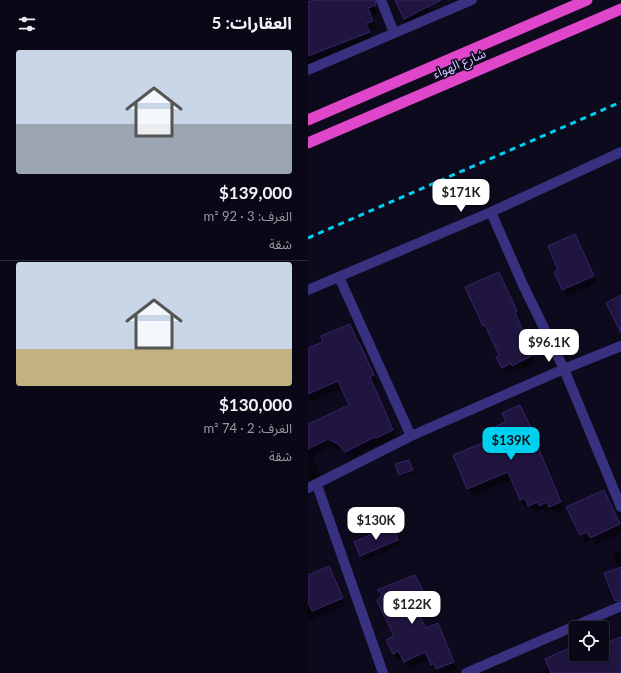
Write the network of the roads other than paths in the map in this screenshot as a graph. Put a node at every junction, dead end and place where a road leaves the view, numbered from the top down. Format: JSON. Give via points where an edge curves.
{"nodes":[{"id":1,"x":381,"y":0,"type":"edge"},
{"id":2,"x":472,"y":0,"type":"edge"},
{"id":3,"x":587,"y":0,"type":"edge"},
{"id":4,"x":621,"y":9,"type":"edge"},
{"id":5,"x":394,"y":32,"type":"junction"},
{"id":6,"x":308,"y":70,"type":"edge"},
{"id":7,"x":308,"y":120,"type":"edge"},
{"id":8,"x":308,"y":143,"type":"edge"},
{"id":9,"x":621,"y":152,"type":"edge"},
{"id":10,"x":491,"y":212,"type":"junction"},
{"id":11,"x":339,"y":277,"type":"junction"},
{"id":12,"x":308,"y":290,"type":"edge"},
{"id":13,"x":621,"y":346,"type":"edge"},
{"id":14,"x":564,"y":369,"type":"junction"},
{"id":15,"x":411,"y":436,"type":"junction"},
{"id":16,"x":312,"y":486,"type":"edge"},
{"id":17,"x":621,"y":507,"type":"edge"},
{"id":18,"x":621,"y":606,"type":"edge"},
{"id":19,"x":383,"y":673,"type":"edge"},
{"id":20,"x":466,"y":673,"type":"edge"}],
"edges":[{"from":1,"to":5,"type":"street"},
{"from":2,"to":5,"type":"street"},
{"from":3,"to":7,"type":"highway","name":"شارع الهواء"},
{"from":4,"to":8,"type":"highway","name":"شارع الهواء"},
{"from":5,"to":6,"type":"street"},
{"from":9,"to":10,"type":"street"},
{"from":10,"to":11,"type":"street"},
{"from":10,"to":14,"type":"street"},
{"from":11,"to":12,"type":"street"},
{"from":11,"to":15,"type":"street"},
{"from":13,"to":14,"type":"street"},
{"from":14,"to":15,"type":"street"},
{"from":14,"to":17,"type":"street"},
{"from":15,"to":16,"type":"street"},
{"from":16,"to":19,"type":"street"},
{"from":18,"to":20,"type":"street"}]}
